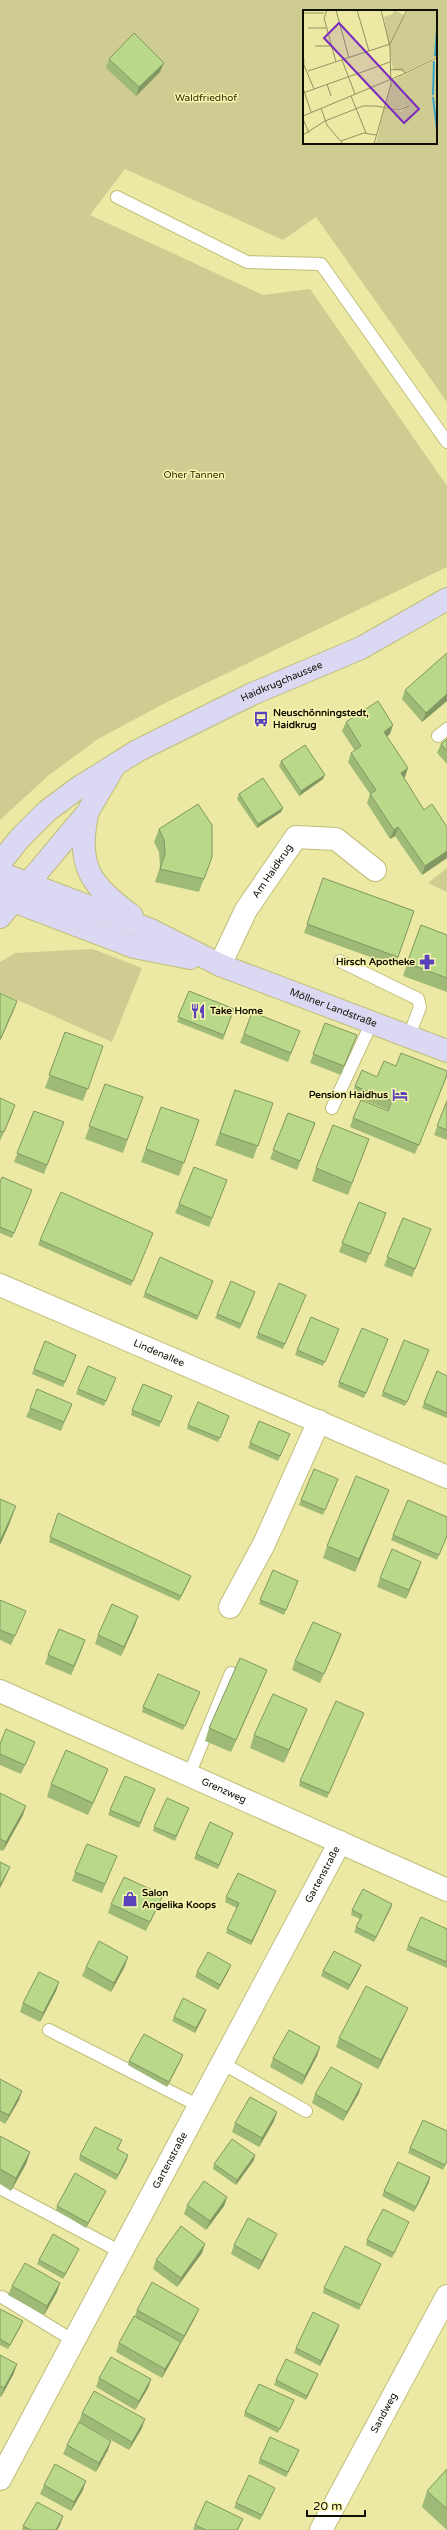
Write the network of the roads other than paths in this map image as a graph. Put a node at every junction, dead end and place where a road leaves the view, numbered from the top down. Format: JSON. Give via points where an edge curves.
{"nodes":[{"id":1,"x":117,"y":197,"type":"dead end"},
{"id":2,"x":447,"y":442,"type":"edge"},
{"id":3,"x":447,"y":599,"type":"edge"},
{"id":4,"x":116,"y":764,"type":"junction"},
{"id":5,"x":87,"y":813,"type":"junction"},
{"id":6,"x":0,"y":863,"type":"edge"},
{"id":7,"x":375,"y":870,"type":"dead end"},
{"id":8,"x":0,"y":873,"type":"edge"},
{"id":9,"x":28,"y":884,"type":"junction"},
{"id":10,"x":5,"y":905,"type":"edge"},
{"id":11,"x":151,"y":930,"type":"junction"},
{"id":12,"x":340,"y":961,"type":"dead end"},
{"id":13,"x":220,"y":965,"type":"junction"},
{"id":14,"x":372,"y":1022,"type":"junction"},
{"id":15,"x":409,"y":1036,"type":"junction"},
{"id":16,"x":447,"y":1051,"type":"edge"},
{"id":17,"x":332,"y":1108,"type":"dead end"},
{"id":18,"x":0,"y":1285,"type":"edge"},
{"id":19,"x":319,"y":1421,"type":"junction"},
{"id":20,"x":447,"y":1477,"type":"edge"},
{"id":21,"x":230,"y":1607,"type":"dead end"},
{"id":22,"x":231,"y":1673,"type":"dead end"},
{"id":23,"x":0,"y":1691,"type":"edge"},
{"id":24,"x":189,"y":1775,"type":"junction"},
{"id":25,"x":340,"y":1842,"type":"junction"},
{"id":26,"x":447,"y":1890,"type":"edge"},
{"id":27,"x":49,"y":2030,"type":"dead end"},
{"id":28,"x":222,"y":2064,"type":"junction"},
{"id":29,"x":199,"y":2106,"type":"junction"},
{"id":30,"x":306,"y":2111,"type":"dead end"},
{"id":31,"x":0,"y":2188,"type":"edge"},
{"id":32,"x":121,"y":2252,"type":"junction"},
{"id":33,"x":447,"y":2296,"type":"edge"},
{"id":34,"x":2,"y":2297,"type":"dead end"},
{"id":35,"x":74,"y":2341,"type":"junction"},
{"id":36,"x":0,"y":2479,"type":"edge"},
{"id":37,"x":321,"y":2530,"type":"edge"}],
"edges":[{"from":1,"to":2,"type":"lane","via":[[247,262],[321,264]]},
{"from":3,"to":4,"type":"main road","name":"Haidkrugchaussee","via":[[361,648],[252,694]]},
{"from":4,"to":5,"type":"main road","name":"Haidkrugchaussee"},
{"from":4,"to":6,"type":"main road","name":"Haidkrugchaussee","via":[[47,810]]},
{"from":5,"to":9,"type":"main road","name":"Haidkrugchaussee"},
{"from":5,"to":11,"type":"main road","via":[[83,850],[85,864],[93,879],[112,901]]},
{"from":7,"to":13,"type":"street","name":"Am Haidkrug","via":[[336,839],[296,837],[246,910]]},
{"from":8,"to":9,"type":"main road","name":"Möllner Landstraße"},
{"from":9,"to":10,"type":"main road","name":"Haidkrugchaussee"},
{"from":9,"to":11,"type":"main road","name":"Möllner Landstraße"},
{"from":10,"to":13,"type":"main road","name":"Möllner Landstraße","via":[[134,947]]},
{"from":11,"to":13,"type":"main road","name":"Möllner Landstraße"},
{"from":12,"to":15,"type":"lane","via":[[418,999],[420,1007]]},
{"from":13,"to":14,"type":"main road","name":"Möllner Landstraße"},
{"from":14,"to":15,"type":"main road","name":"Möllner Landstraße"},
{"from":14,"to":17,"type":"lane"},
{"from":15,"to":16,"type":"main road","name":"Möllner Landstraße"},
{"from":18,"to":19,"type":"street","name":"Lindenallee"},
{"from":19,"to":20,"type":"street","name":"Lindenallee"},
{"from":19,"to":21,"type":"street","via":[[264,1544]]},
{"from":22,"to":24,"type":"lane"},
{"from":23,"to":24,"type":"street","name":"Grenzweg"},
{"from":24,"to":25,"type":"street","name":"Grenzweg"},
{"from":25,"to":26,"type":"street","name":"Grenzweg"},
{"from":25,"to":28,"type":"street","name":"Gartenstraße"},
{"from":27,"to":29,"type":"lane"},
{"from":28,"to":29,"type":"street","name":"Gartenstraße"},
{"from":28,"to":30,"type":"lane"},
{"from":29,"to":32,"type":"street","name":"Gartenstraße"},
{"from":31,"to":32,"type":"lane"},
{"from":32,"to":35,"type":"street","name":"Gartenstraße"},
{"from":33,"to":37,"type":"street","name":"Sandweg"},
{"from":34,"to":35,"type":"lane"},
{"from":35,"to":36,"type":"street","name":"Gartenstraße"}]}
